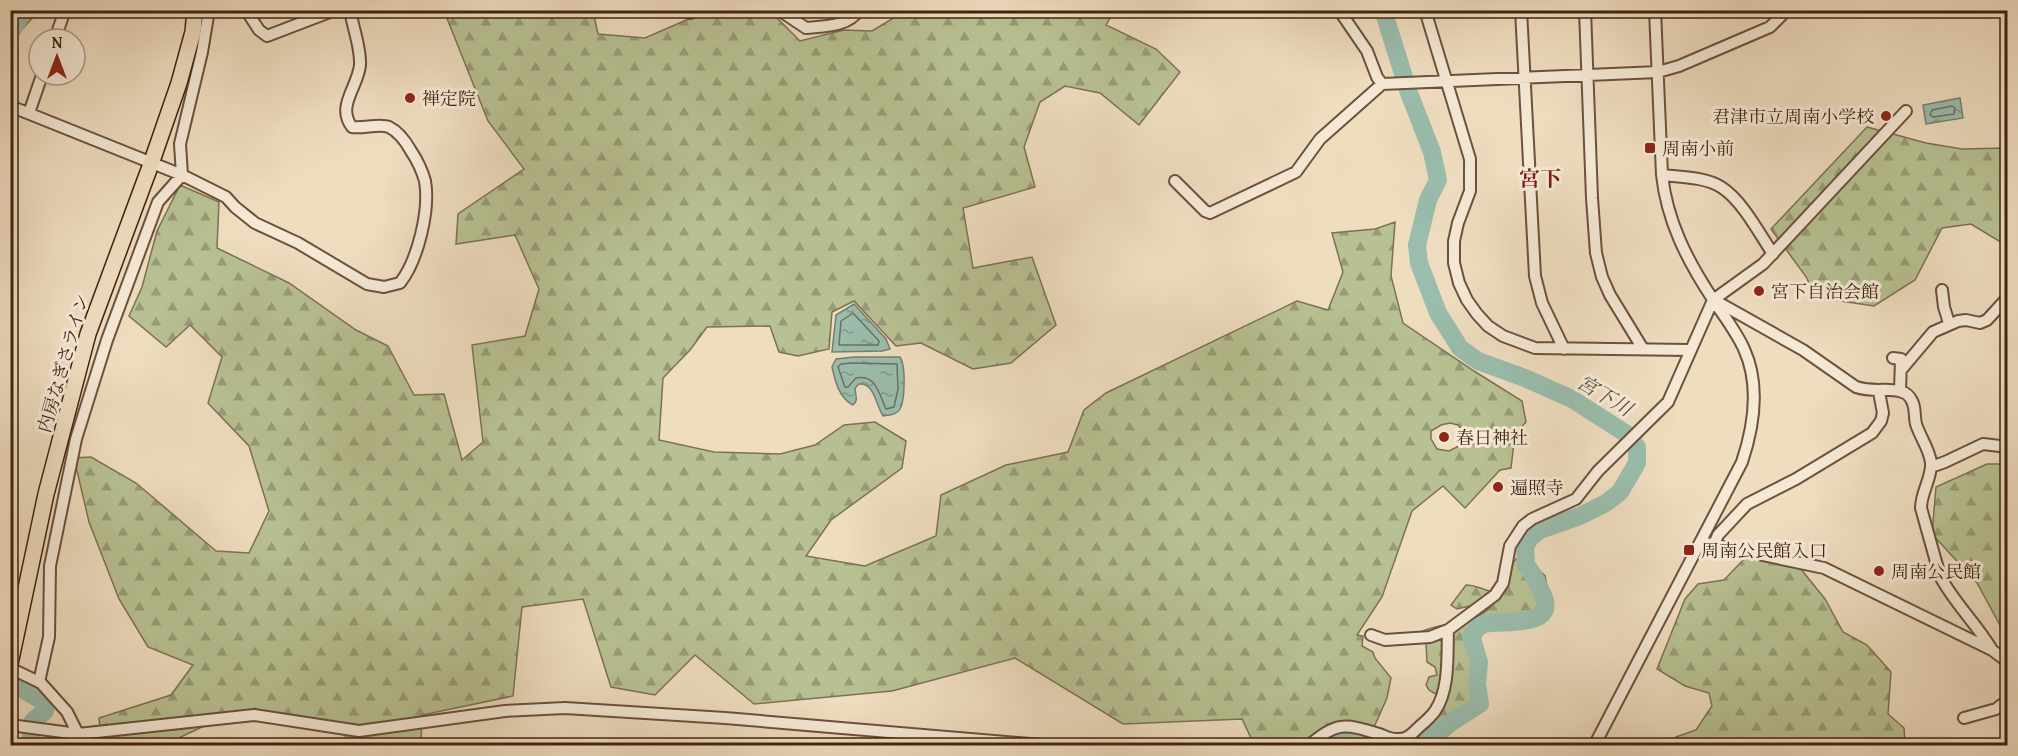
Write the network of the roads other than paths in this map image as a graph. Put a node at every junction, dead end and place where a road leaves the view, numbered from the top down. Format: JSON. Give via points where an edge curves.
{"nodes":[{"id":1,"x":65,"y":10,"type":"edge"},
{"id":2,"x":195,"y":10,"type":"edge"},
{"id":3,"x":209,"y":10,"type":"edge"},
{"id":4,"x":246,"y":10,"type":"edge"},
{"id":5,"x":335,"y":10,"type":"edge"},
{"id":6,"x":346,"y":10,"type":"edge"},
{"id":7,"x":682,"y":10,"type":"edge"},
{"id":8,"x":700,"y":10,"type":"edge"},
{"id":9,"x":779,"y":10,"type":"edge"},
{"id":10,"x":859,"y":10,"type":"edge"},
{"id":11,"x":1339,"y":10,"type":"edge"},
{"id":12,"x":1521,"y":10,"type":"edge"},
{"id":13,"x":1586,"y":10,"type":"edge"},
{"id":14,"x":1655,"y":10,"type":"edge"},
{"id":15,"x":1787,"y":10,"type":"edge"},
{"id":16,"x":1427,"y":11,"type":"edge"},
{"id":17,"x":59,"y":27,"type":"edge"},
{"id":18,"x":1658,"y":72,"type":"junction"},
{"id":19,"x":1588,"y":76,"type":"junction"},
{"id":20,"x":1524,"y":79,"type":"junction"},
{"id":21,"x":1446,"y":82,"type":"junction"},
{"id":22,"x":1386,"y":84,"type":"junction"},
{"id":23,"x":38,"y":87,"type":"edge"},
{"id":24,"x":10,"y":106,"type":"edge"},
{"id":25,"x":1905,"y":111,"type":"dead end"},
{"id":26,"x":29,"y":113,"type":"junction"},
{"id":27,"x":151,"y":164,"type":"junction"},
{"id":28,"x":182,"y":175,"type":"junction"},
{"id":29,"x":1662,"y":175,"type":"junction"},
{"id":30,"x":1175,"y":181,"type":"dead end"},
{"id":31,"x":1773,"y":254,"type":"junction"},
{"id":32,"x":1942,"y":290,"type":"dead end"},
{"id":33,"x":2007,"y":297,"type":"edge"},
{"id":34,"x":1713,"y":300,"type":"junction"},
{"id":35,"x":1949,"y":323,"type":"junction"},
{"id":36,"x":1564,"y":349,"type":"junction"},
{"id":37,"x":1643,"y":349,"type":"junction"},
{"id":38,"x":1690,"y":350,"type":"junction"},
{"id":39,"x":1893,"y":358,"type":"dead end"},
{"id":40,"x":1901,"y":370,"type":"junction"},
{"id":41,"x":1900,"y":391,"type":"junction"},
{"id":42,"x":1880,"y":392,"type":"junction"},
{"id":43,"x":2007,"y":447,"type":"edge"},
{"id":44,"x":1931,"y":467,"type":"junction"},
{"id":45,"x":1701,"y":542,"type":"junction"},
{"id":46,"x":1714,"y":544,"type":"junction"},
{"id":47,"x":1449,"y":630,"type":"junction"},
{"id":48,"x":1371,"y":635,"type":"dead end"},
{"id":49,"x":1992,"y":650,"type":"junction"},
{"id":50,"x":2007,"y":662,"type":"edge"},
{"id":51,"x":10,"y":663,"type":"edge"},
{"id":52,"x":10,"y":668,"type":"edge"},
{"id":53,"x":39,"y":682,"type":"junction"},
{"id":54,"x":2007,"y":700,"type":"edge"},
{"id":55,"x":1964,"y":718,"type":"dead end"},
{"id":56,"x":10,"y":725,"type":"edge"},
{"id":57,"x":78,"y":734,"type":"junction"},
{"id":58,"x":986,"y":743,"type":"edge"},
{"id":59,"x":1053,"y":746,"type":"edge"},
{"id":60,"x":1308,"y":746,"type":"edge"},
{"id":61,"x":1594,"y":746,"type":"edge"}],
"edges":[{"from":1,"to":17,"type":"street"},
{"from":2,"to":27,"type":"highway","name":"内房なぎさライン","via":[[193,32]]},
{"from":3,"to":28,"type":"street","via":[[180,144]]},
{"from":4,"to":5,"type":"street","via":[[258,30],[267,36]]},
{"from":6,"to":28,"type":"street","via":[[351,15],[360,56],[360,67],[347,99],[348,121],[352,127],[387,126],[398,133],[420,166],[425,182],[425,215],[419,241],[408,273],[400,283],[384,287],[367,284],[298,243],[255,223],[226,197]]},
{"from":7,"to":8,"type":"street"},
{"from":9,"to":10,"type":"street","via":[[806,28],[851,20]]},
{"from":11,"to":22,"type":"street","via":[[1367,51],[1377,77]]},
{"from":12,"to":20,"type":"street"},
{"from":13,"to":19,"type":"street"},
{"from":14,"to":18,"type":"street"},
{"from":15,"to":18,"type":"street","via":[[1770,27]]},
{"from":16,"to":21,"type":"street"},
{"from":18,"to":19,"type":"street"},
{"from":18,"to":29,"type":"street"},
{"from":19,"to":20,"type":"street"},
{"from":19,"to":37,"type":"street","via":[[1596,253],[1610,295]]},
{"from":20,"to":21,"type":"street"},
{"from":20,"to":36,"type":"street","via":[[1535,276],[1550,324]]},
{"from":21,"to":22,"type":"street"},
{"from":21,"to":36,"type":"street","via":[[1470,159],[1470,191],[1454,241],[1459,283],[1477,314],[1503,336],[1535,348]]},
{"from":22,"to":30,"type":"street","via":[[1320,139],[1296,172],[1224,207],[1205,211]]},
{"from":23,"to":26,"type":"street"},
{"from":24,"to":26,"type":"street"},
{"from":25,"to":31,"type":"street"},
{"from":26,"to":27,"type":"street"},
{"from":27,"to":28,"type":"street"},
{"from":27,"to":51,"type":"highway","name":"内房なぎさライン","via":[[88,334],[46,494]]},
{"from":28,"to":53,"type":"street","via":[[158,202],[107,340],[76,439],[50,566],[49,638]]},
{"from":29,"to":31,"type":"street","via":[[1720,186],[1737,201]]},
{"from":29,"to":34,"type":"street","via":[[1678,239]]},
{"from":31,"to":34,"type":"street"},
{"from":32,"to":35,"type":"street"},
{"from":33,"to":35,"type":"street","via":[[1987,320]]},
{"from":34,"to":38,"type":"street"},
{"from":34,"to":42,"type":"street","via":[[1803,350],[1856,387]]},
{"from":34,"to":45,"type":"street","via":[[1749,361],[1753,425],[1742,462]]},
{"from":35,"to":40,"type":"street","via":[[1933,332]]},
{"from":36,"to":37,"type":"street"},
{"from":37,"to":38,"type":"street"},
{"from":38,"to":47,"type":"street","via":[[1668,402],[1598,471],[1576,499],[1523,526],[1508,552],[1501,587]]},
{"from":39,"to":40,"type":"street","via":[[1901,359]]},
{"from":40,"to":41,"type":"street"},
{"from":41,"to":42,"type":"street"},
{"from":41,"to":44,"type":"street","via":[[1913,402]]},
{"from":42,"to":46,"type":"street","via":[[1883,413],[1872,433],[1747,504]]},
{"from":43,"to":44,"type":"street","via":[[1983,444]]},
{"from":44,"to":49,"type":"street","via":[[1921,508],[1940,576]]},
{"from":45,"to":46,"type":"street"},
{"from":45,"to":61,"type":"street"},
{"from":46,"to":49,"type":"street","via":[[1824,568]]},
{"from":47,"to":48,"type":"street","via":[[1422,639],[1385,640]]},
{"from":47,"to":60,"type":"street","via":[[1441,699],[1431,716],[1408,737],[1393,739],[1342,726],[1332,727]]},
{"from":49,"to":50,"type":"street"},
{"from":52,"to":53,"type":"street"},
{"from":53,"to":57,"type":"street","via":[[68,712]]},
{"from":54,"to":55,"type":"street","via":[[1996,709]]},
{"from":56,"to":57,"type":"street"},
{"from":57,"to":58,"type":"street","via":[[254,715],[359,731],[506,711],[565,708],[737,719]]},
{"from":58,"to":59,"type":"street"}]}
